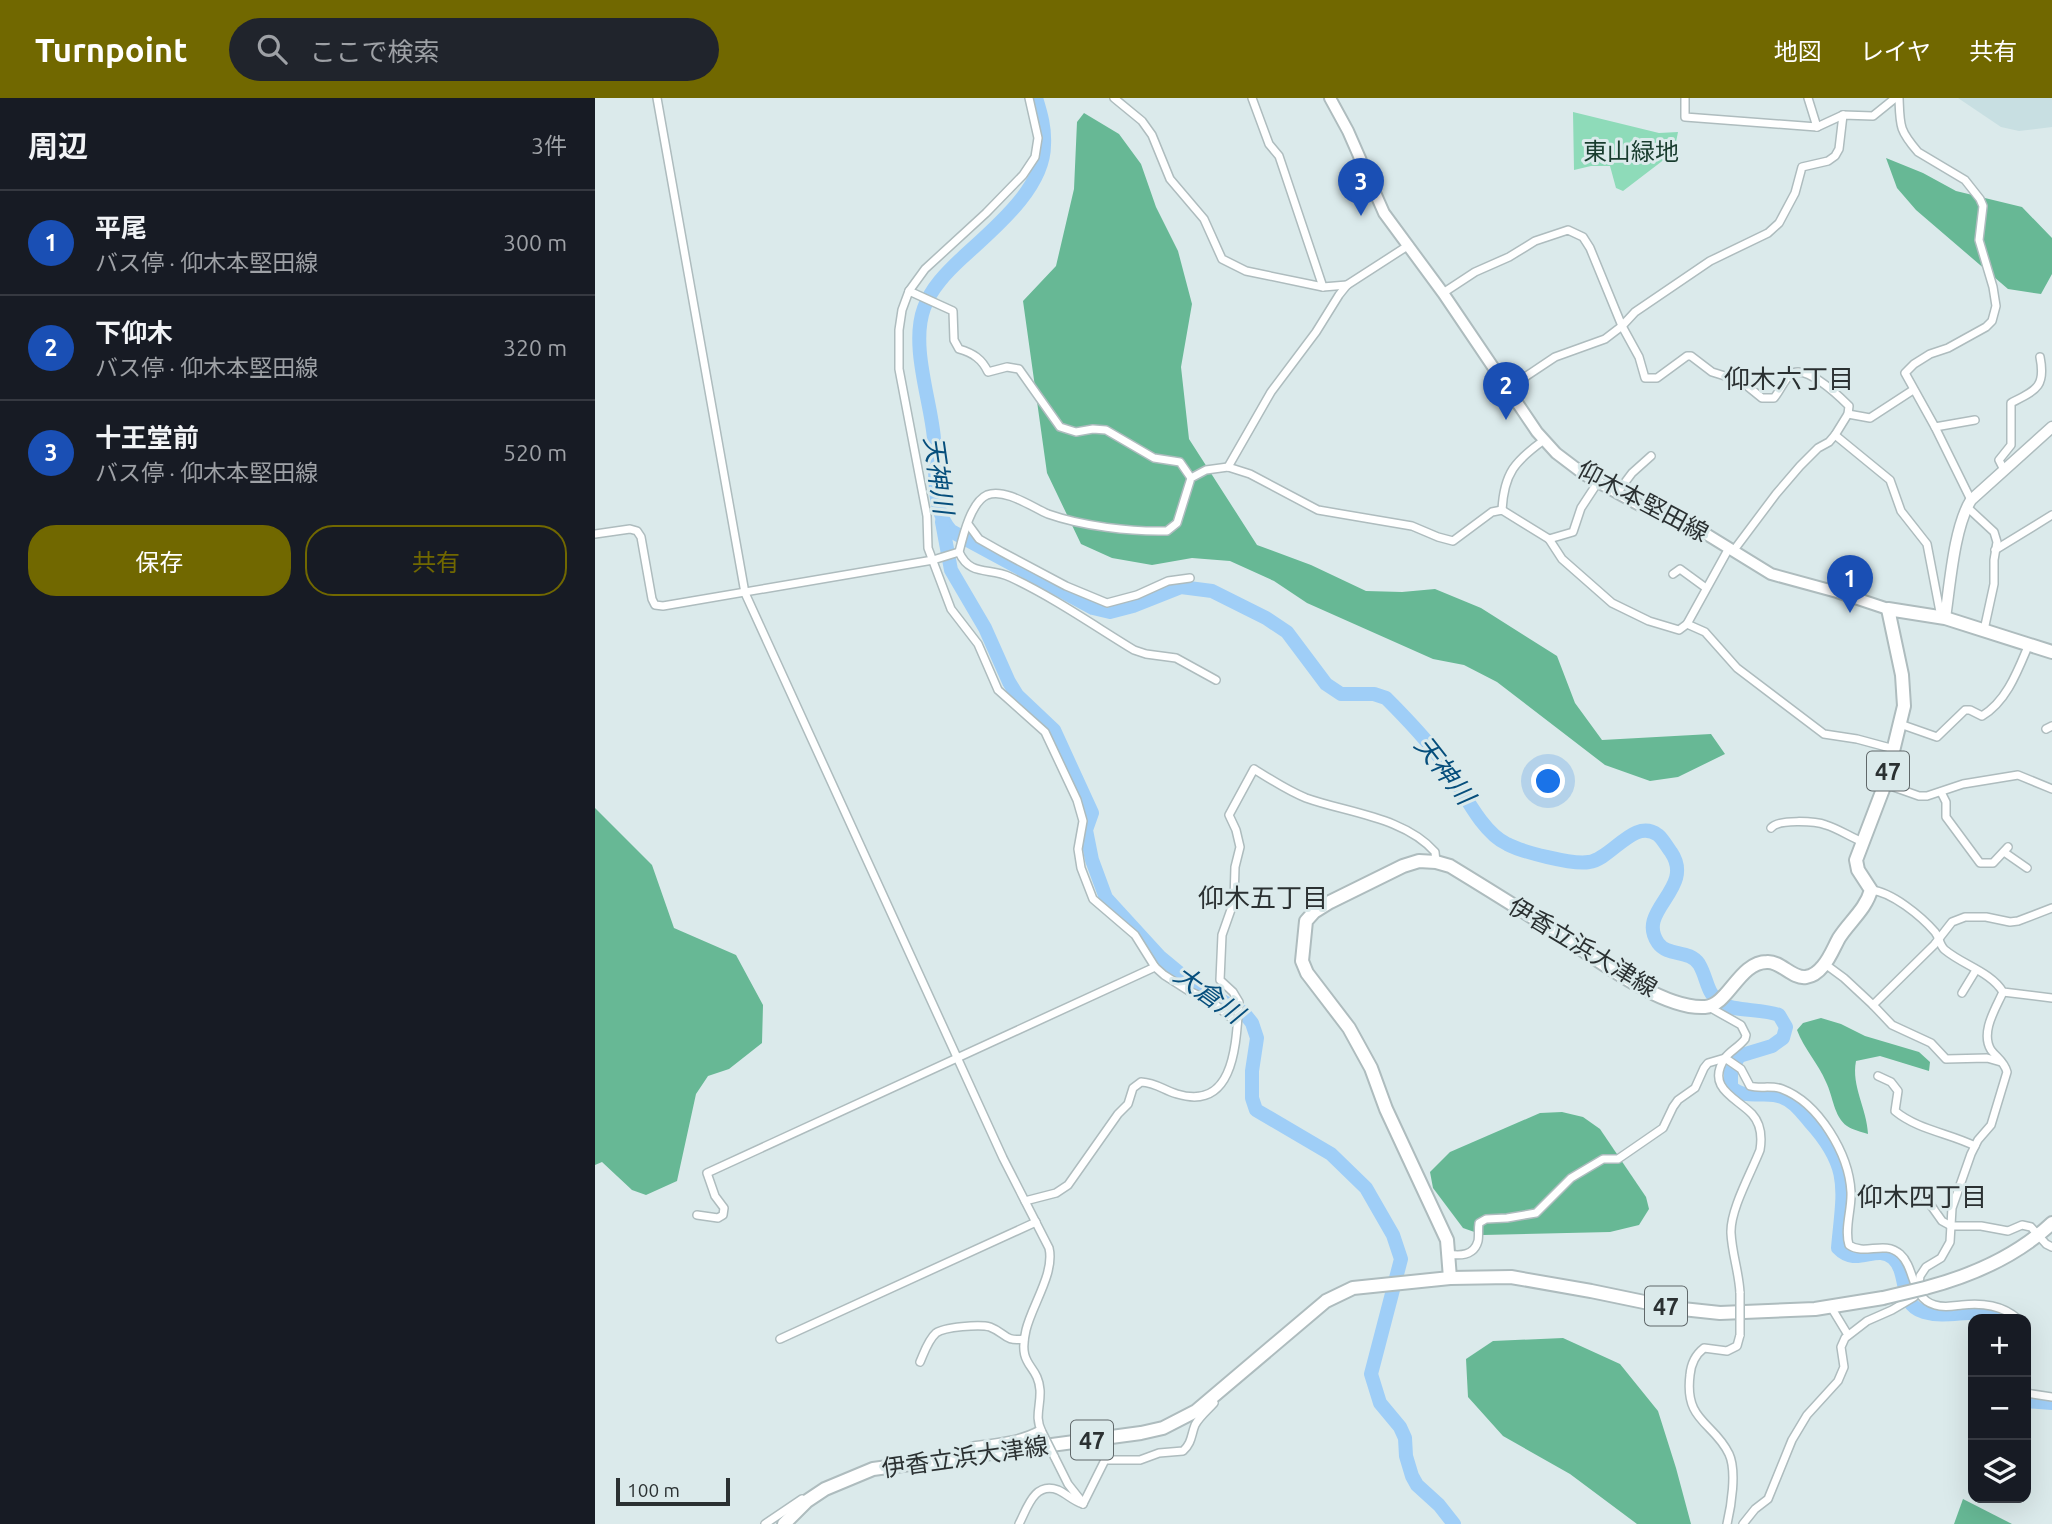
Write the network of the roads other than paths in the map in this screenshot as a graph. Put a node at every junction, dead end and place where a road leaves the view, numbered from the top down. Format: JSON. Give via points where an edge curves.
{"nodes":[{"id":1,"x":657,"y":98,"type":"edge"},
{"id":2,"x":1029,"y":98,"type":"edge"},
{"id":3,"x":1114,"y":98,"type":"edge"},
{"id":4,"x":1252,"y":98,"type":"edge"},
{"id":5,"x":1685,"y":98,"type":"edge"},
{"id":6,"x":1808,"y":98,"type":"edge"},
{"id":7,"x":1899,"y":98,"type":"edge"},
{"id":8,"x":1332,"y":100,"type":"edge"},
{"id":9,"x":1843,"y":115,"type":"junction"},
{"id":10,"x":1817,"y":127,"type":"junction"},
{"id":11,"x":1409,"y":245,"type":"junction"},
{"id":12,"x":1347,"y":285,"type":"junction"},
{"id":13,"x":1323,"y":287,"type":"junction"},
{"id":14,"x":909,"y":291,"type":"junction"},
{"id":15,"x":1443,"y":293,"type":"junction"},
{"id":16,"x":1622,"y":326,"type":"junction"},
{"id":17,"x":2040,"y":357,"type":"dead end"},
{"id":18,"x":1507,"y":389,"type":"junction"},
{"id":19,"x":1913,"y":390,"type":"junction"},
{"id":20,"x":1848,"y":414,"type":"junction"},
{"id":21,"x":1975,"y":420,"type":"dead end"},
{"id":22,"x":1935,"y":427,"type":"junction"},
{"id":23,"x":2052,"y":427,"type":"edge"},
{"id":24,"x":1835,"y":435,"type":"junction"},
{"id":25,"x":1545,"y":440,"type":"junction"},
{"id":26,"x":1651,"y":456,"type":"dead end"},
{"id":27,"x":1228,"y":467,"type":"junction"},
{"id":28,"x":2004,"y":470,"type":"junction"},
{"id":29,"x":1191,"y":478,"type":"junction"},
{"id":30,"x":1598,"y":482,"type":"junction"},
{"id":31,"x":1616,"y":492,"type":"junction"},
{"id":32,"x":1969,"y":504,"type":"junction"},
{"id":33,"x":1502,"y":510,"type":"junction"},
{"id":34,"x":2052,"y":514,"type":"edge"},
{"id":35,"x":967,"y":527,"type":"junction"},
{"id":36,"x":595,"y":534,"type":"edge"},
{"id":37,"x":1549,"y":539,"type":"junction"},
{"id":38,"x":1732,"y":549,"type":"junction"},
{"id":39,"x":1995,"y":550,"type":"junction"},
{"id":40,"x":958,"y":551,"type":"junction"},
{"id":41,"x":933,"y":559,"type":"junction"},
{"id":42,"x":1673,"y":574,"type":"dead end"},
{"id":43,"x":1190,"y":578,"type":"dead end"},
{"id":44,"x":1706,"y":588,"type":"junction"},
{"id":45,"x":745,"y":593,"type":"junction"},
{"id":46,"x":1888,"y":609,"type":"junction"},
{"id":47,"x":1943,"y":617,"type":"junction"},
{"id":48,"x":1687,"y":624,"type":"junction"},
{"id":49,"x":1984,"y":630,"type":"junction"},
{"id":50,"x":2029,"y":644,"type":"junction"},
{"id":51,"x":2052,"y":652,"type":"edge"},
{"id":52,"x":1216,"y":680,"type":"dead end"},
{"id":53,"x":1900,"y":723,"type":"junction"},
{"id":54,"x":1894,"y":748,"type":"junction"},
{"id":55,"x":1885,"y":784,"type":"junction"},
{"id":56,"x":2052,"y":789,"type":"edge"},
{"id":57,"x":1941,"y":792,"type":"junction"},
{"id":58,"x":1771,"y":828,"type":"dead end"},
{"id":59,"x":1863,"y":842,"type":"junction"},
{"id":60,"x":1436,"y":862,"type":"junction"},
{"id":61,"x":2027,"y":868,"type":"dead end"},
{"id":62,"x":1871,"y":890,"type":"junction"},
{"id":63,"x":2052,"y":908,"type":"edge"},
{"id":64,"x":1939,"y":939,"type":"junction"},
{"id":65,"x":1825,"y":964,"type":"junction"},
{"id":66,"x":1155,"y":967,"type":"junction"},
{"id":67,"x":1976,"y":970,"type":"junction"},
{"id":68,"x":2003,"y":992,"type":"junction"},
{"id":69,"x":1962,"y":993,"type":"dead end"},
{"id":70,"x":2052,"y":998,"type":"edge"},
{"id":71,"x":1712,"y":1006,"type":"junction"},
{"id":72,"x":1873,"y":1006,"type":"junction"},
{"id":73,"x":1237,"y":1023,"type":"junction"},
{"id":74,"x":957,"y":1058,"type":"junction"},
{"id":75,"x":1728,"y":1059,"type":"junction"},
{"id":76,"x":2005,"y":1065,"type":"junction"},
{"id":77,"x":1878,"y":1076,"type":"dead end"},
{"id":78,"x":1975,"y":1146,"type":"junction"},
{"id":79,"x":1924,"y":1197,"type":"dead end"},
{"id":80,"x":1025,"y":1200,"type":"junction"},
{"id":81,"x":697,"y":1215,"type":"dead end"},
{"id":82,"x":1036,"y":1223,"type":"junction"},
{"id":83,"x":2052,"y":1223,"type":"edge"},
{"id":84,"x":1951,"y":1226,"type":"junction"},
{"id":85,"x":2039,"y":1236,"type":"junction"},
{"id":86,"x":2052,"y":1247,"type":"edge"},
{"id":87,"x":1448,"y":1254,"type":"junction"},
{"id":88,"x":1450,"y":1278,"type":"junction"},
{"id":89,"x":1919,"y":1292,"type":"junction"},
{"id":90,"x":1831,"y":1307,"type":"junction"},
{"id":91,"x":2010,"y":1314,"type":"edge"},
{"id":92,"x":1848,"y":1335,"type":"junction"},
{"id":93,"x":780,"y":1339,"type":"dead end"},
{"id":94,"x":1024,"y":1339,"type":"junction"},
{"id":95,"x":920,"y":1362,"type":"dead end"},
{"id":96,"x":1219,"y":1391,"type":"junction"},
{"id":97,"x":2031,"y":1394,"type":"edge"},
{"id":98,"x":2052,"y":1397,"type":"edge"},
{"id":99,"x":1041,"y":1431,"type":"junction"},
{"id":100,"x":974,"y":1454,"type":"junction"},
{"id":101,"x":807,"y":1501,"type":"junction"},
{"id":102,"x":1083,"y":1504,"type":"junction"},
{"id":103,"x":765,"y":1524,"type":"edge"},
{"id":104,"x":784,"y":1524,"type":"edge"},
{"id":105,"x":1020,"y":1524,"type":"edge"},
{"id":106,"x":1727,"y":1524,"type":"edge"},
{"id":107,"x":1743,"y":1524,"type":"edge"}],
"edges":[{"from":1,"to":45,"type":"street"},
{"from":2,"to":14,"type":"street","via":[[1038,138],[1035,157]]},
{"from":3,"to":13,"type":"street","via":[[1152,135],[1170,178],[1203,219],[1222,258],[1246,271]]},
{"from":4,"to":13,"type":"street","via":[[1269,144],[1279,156]]},
{"from":5,"to":10,"type":"street","via":[[1685,117]]},
{"from":6,"to":10,"type":"street"},
{"from":7,"to":9,"type":"street","via":[[1873,116]]},
{"from":7,"to":19,"type":"street","via":[[1900,130],[1918,152],[1965,180],[1980,199],[1979,240],[1996,306],[1986,327],[1914,363],[1905,373]]},
{"from":8,"to":11,"type":"main road","name":"仰木本堅田線","via":[[1384,213]]},
{"from":9,"to":10,"type":"street"},
{"from":9,"to":16,"type":"street","via":[[1839,149],[1831,160],[1802,167],[1779,223],[1710,261],[1635,312]]},
{"from":11,"to":12,"type":"street"},
{"from":11,"to":15,"type":"main road","name":"仰木本堅田線"},
{"from":12,"to":13,"type":"street"},
{"from":12,"to":27,"type":"street","via":[[1271,392]]},
{"from":14,"to":29,"type":"street","via":[[953,311],[954,340],[959,349],[972,353],[988,372],[1019,369],[1060,428],[1106,430],[1154,458],[1179,462]]},
{"from":14,"to":41,"type":"street","via":[[899,330],[899,369]]},
{"from":15,"to":16,"type":"street","via":[[1535,241],[1568,230],[1583,237],[1590,248]]},
{"from":15,"to":18,"type":"main road","name":"仰木本堅田線"},
{"from":16,"to":18,"type":"street","via":[[1594,345],[1555,357]]},
{"from":16,"to":20,"type":"street","via":[[1646,378],[1657,378],[1687,356],[1712,372],[1741,381],[1769,400],[1791,374],[1805,372],[1838,395],[1849,406]]},
{"from":17,"to":28,"type":"street","via":[[2040,384],[2011,403],[2011,445],[1999,460]]},
{"from":18,"to":25,"type":"main road","name":"仰木本堅田線"},
{"from":19,"to":20,"type":"street","via":[[1870,418]]},
{"from":19,"to":22,"type":"street"},
{"from":20,"to":24,"type":"street"},
{"from":21,"to":22,"type":"street"},
{"from":22,"to":32,"type":"street"},
{"from":23,"to":28,"type":"street"},
{"from":24,"to":38,"type":"street","via":[[1800,466]]},
{"from":24,"to":47,"type":"street","via":[[1890,480],[1901,511],[1927,544],[1934,594]]},
{"from":25,"to":30,"type":"main road","name":"仰木本堅田線"},
{"from":25,"to":33,"type":"street","via":[[1521,457],[1510,473]]},
{"from":26,"to":31,"type":"street"},
{"from":27,"to":29,"type":"street"},
{"from":27,"to":33,"type":"street","via":[[1318,510],[1412,526],[1453,541],[1492,512]]},
{"from":28,"to":32,"type":"street"},
{"from":29,"to":35,"type":"street","via":[[1177,523],[1167,531],[1081,523],[995,493],[979,500]]},
{"from":30,"to":31,"type":"main road","name":"仰木本堅田線"},
{"from":30,"to":37,"type":"street","via":[[1581,508],[1573,532]]},
{"from":31,"to":38,"type":"main road","name":"仰木本堅田線"},
{"from":32,"to":39,"type":"street","via":[[1994,532]]},
{"from":32,"to":47,"type":"street","via":[[1960,526]]},
{"from":33,"to":37,"type":"street"},
{"from":34,"to":39,"type":"street"},
{"from":35,"to":40,"type":"street"},
{"from":35,"to":43,"type":"street","via":[[1002,552],[1107,603]]},
{"from":36,"to":45,"type":"street","via":[[637,531],[655,605]]},
{"from":37,"to":48,"type":"street","via":[[1562,558],[1612,603],[1671,629]]},
{"from":38,"to":44,"type":"street"},
{"from":38,"to":46,"type":"main road","name":"仰木本堅田線","via":[[1771,574]]},
{"from":39,"to":49,"type":"street","via":[[1994,584]]},
{"from":40,"to":41,"type":"street"},
{"from":40,"to":52,"type":"street","via":[[974,570],[1006,575],[1041,592],[1134,650],[1176,658]]},
{"from":41,"to":45,"type":"street"},
{"from":41,"to":66,"type":"street","via":[[951,608],[978,644],[998,690],[1045,732],[1072,789],[1083,821],[1081,868],[1093,900],[1135,935]]},
{"from":42,"to":44,"type":"street","via":[[1680,569]]},
{"from":44,"to":48,"type":"street"},
{"from":45,"to":74,"type":"street"},
{"from":46,"to":47,"type":"main road"},
{"from":46,"to":53,"type":"main road","number":"47","via":[[1902,675]]},
{"from":47,"to":49,"type":"main road"},
{"from":48,"to":54,"type":"street","via":[[1705,632],[1737,668],[1824,734]]},
{"from":49,"to":50,"type":"main road"},
{"from":50,"to":51,"type":"main road"},
{"from":50,"to":53,"type":"street","via":[[2012,683],[1982,716],[1965,710],[1937,737]]},
{"from":53,"to":54,"type":"main road","number":"47"},
{"from":54,"to":55,"type":"main road","number":"47"},
{"from":55,"to":57,"type":"street","via":[[1919,796]]},
{"from":55,"to":59,"type":"main road","number":"47"},
{"from":56,"to":57,"type":"street","via":[[2018,775]]},
{"from":57,"to":61,"type":"street","via":[[1946,817],[1975,859],[1993,863],[2006,850]]},
{"from":58,"to":59,"type":"street","via":[[1783,822],[1825,824]]},
{"from":59,"to":62,"type":"main road","number":"47","via":[[1856,865]]},
{"from":60,"to":71,"type":"main road","name":"伊香立浜大津線","via":[[1450,866],[1627,979],[1684,1005]]},
{"from":60,"to":73,"type":"street","via":[[1435,852],[1416,836],[1359,812],[1305,798],[1254,769],[1229,815],[1240,847],[1234,901],[1222,935],[1220,980],[1239,1002]]},
{"from":60,"to":87,"type":"main road","via":[[1403,866],[1314,912],[1306,921],[1302,961],[1371,1068],[1447,1240]]},
{"from":62,"to":64,"type":"street","via":[[1896,899]]},
{"from":62,"to":65,"type":"main road"},
{"from":63,"to":64,"type":"street","via":[[2018,921],[1958,919]]},
{"from":64,"to":67,"type":"street","via":[[1943,949]]},
{"from":64,"to":72,"type":"street"},
{"from":65,"to":71,"type":"main road","via":[[1805,977],[1775,962],[1757,964]]},
{"from":65,"to":72,"type":"street"},
{"from":66,"to":73,"type":"street","via":[[1174,983],[1211,1001]]},
{"from":66,"to":74,"type":"street"},
{"from":67,"to":68,"type":"street","via":[[1994,980]]},
{"from":67,"to":69,"type":"street"},
{"from":68,"to":70,"type":"street"},
{"from":68,"to":76,"type":"street","via":[[1991,1018],[1988,1040]]},
{"from":71,"to":75,"type":"street","via":[[1744,1029],[1745,1039]]},
{"from":72,"to":76,"type":"street","via":[[1892,1025],[1931,1043],[1946,1059],[1987,1058]]},
{"from":73,"to":80,"type":"street","via":[[1223,1084],[1193,1096],[1141,1082],[1068,1185],[1056,1193]]},
{"from":74,"to":80,"type":"street"},
{"from":74,"to":81,"type":"street","via":[[706,1174],[724,1208],[723,1215]]},
{"from":75,"to":87,"type":"street","via":[[1708,1063],[1696,1088],[1678,1100],[1663,1128],[1618,1159],[1603,1159],[1571,1178],[1536,1213],[1479,1223],[1478,1242],[1471,1253]]},
{"from":75,"to":89,"type":"street","via":[[1741,1069],[1750,1086],[1791,1094],[1827,1128],[1849,1174],[1849,1245],[1896,1251],[1908,1264]]},
{"from":75,"to":106,"type":"street","bridge":true,"via":[[1721,1068],[1722,1088],[1752,1114],[1762,1139],[1731,1231],[1739,1273],[1740,1335],[1737,1346],[1727,1352],[1705,1348],[1696,1353],[1689,1386],[1698,1418],[1723,1445],[1732,1464]]},
{"from":76,"to":78,"type":"street","via":[[2007,1072],[1991,1125]]},
{"from":77,"to":78,"type":"street","via":[[1898,1091],[1895,1111],[1907,1121]]},
{"from":78,"to":84,"type":"street","via":[[1952,1208]]},
{"from":79,"to":84,"type":"street"},
{"from":80,"to":82,"type":"street"},
{"from":82,"to":93,"type":"street"},
{"from":82,"to":94,"type":"street","via":[[1049,1248],[1050,1264]]},
{"from":83,"to":85,"type":"main road","name":"伊香立浜大津線","number":"47"},
{"from":84,"to":85,"type":"street","via":[[2008,1231],[2022,1225]]},
{"from":84,"to":89,"type":"street","via":[[1951,1242],[1920,1276]]},
{"from":85,"to":86,"type":"street"},
{"from":85,"to":89,"type":"main road","name":"伊香立浜大津線","number":"47","via":[[1972,1273]]},
{"from":87,"to":88,"type":"main road"},
{"from":88,"to":90,"type":"main road","name":"伊香立浜大津線","number":"47","via":[[1511,1277],[1720,1314]]},
{"from":88,"to":96,"type":"main road","name":"伊香立浜大津線","number":"47","via":[[1353,1288],[1326,1301]]},
{"from":89,"to":90,"type":"main road","name":"伊香立浜大津線","number":"47","bridge":true},
{"from":89,"to":91,"type":"street","via":[[1934,1305],[1988,1305]]},
{"from":89,"to":92,"type":"street"},
{"from":90,"to":92,"type":"street"},
{"from":92,"to":107,"type":"street","via":[[1841,1346],[1844,1367],[1838,1381],[1814,1406],[1792,1440],[1768,1499]]},
{"from":94,"to":95,"type":"street","via":[[1005,1339],[988,1326],[940,1331],[933,1335]]},
{"from":94,"to":99,"type":"street","via":[[1022,1352],[1040,1391],[1037,1417]]},
{"from":96,"to":100,"type":"main road","name":"伊香立浜大津線","number":"47","via":[[1196,1411],[1163,1428]]},
{"from":96,"to":102,"type":"street","via":[[1220,1397],[1199,1419],[1183,1451],[1140,1461],[1105,1460]]},
{"from":97,"to":98,"type":"street"},
{"from":99,"to":100,"type":"street","via":[[973,1446]]},
{"from":99,"to":102,"type":"street","bridge":true},
{"from":100,"to":101,"type":"main road","name":"伊香立浜大津線","number":"47","via":[[873,1469],[846,1478]]},
{"from":101,"to":103,"type":"street","via":[[804,1498]]},
{"from":101,"to":104,"type":"main road","name":"伊香立浜大津線","number":"47"},
{"from":102,"to":105,"type":"street","via":[[1059,1491],[1046,1490],[1031,1498]]}]}
